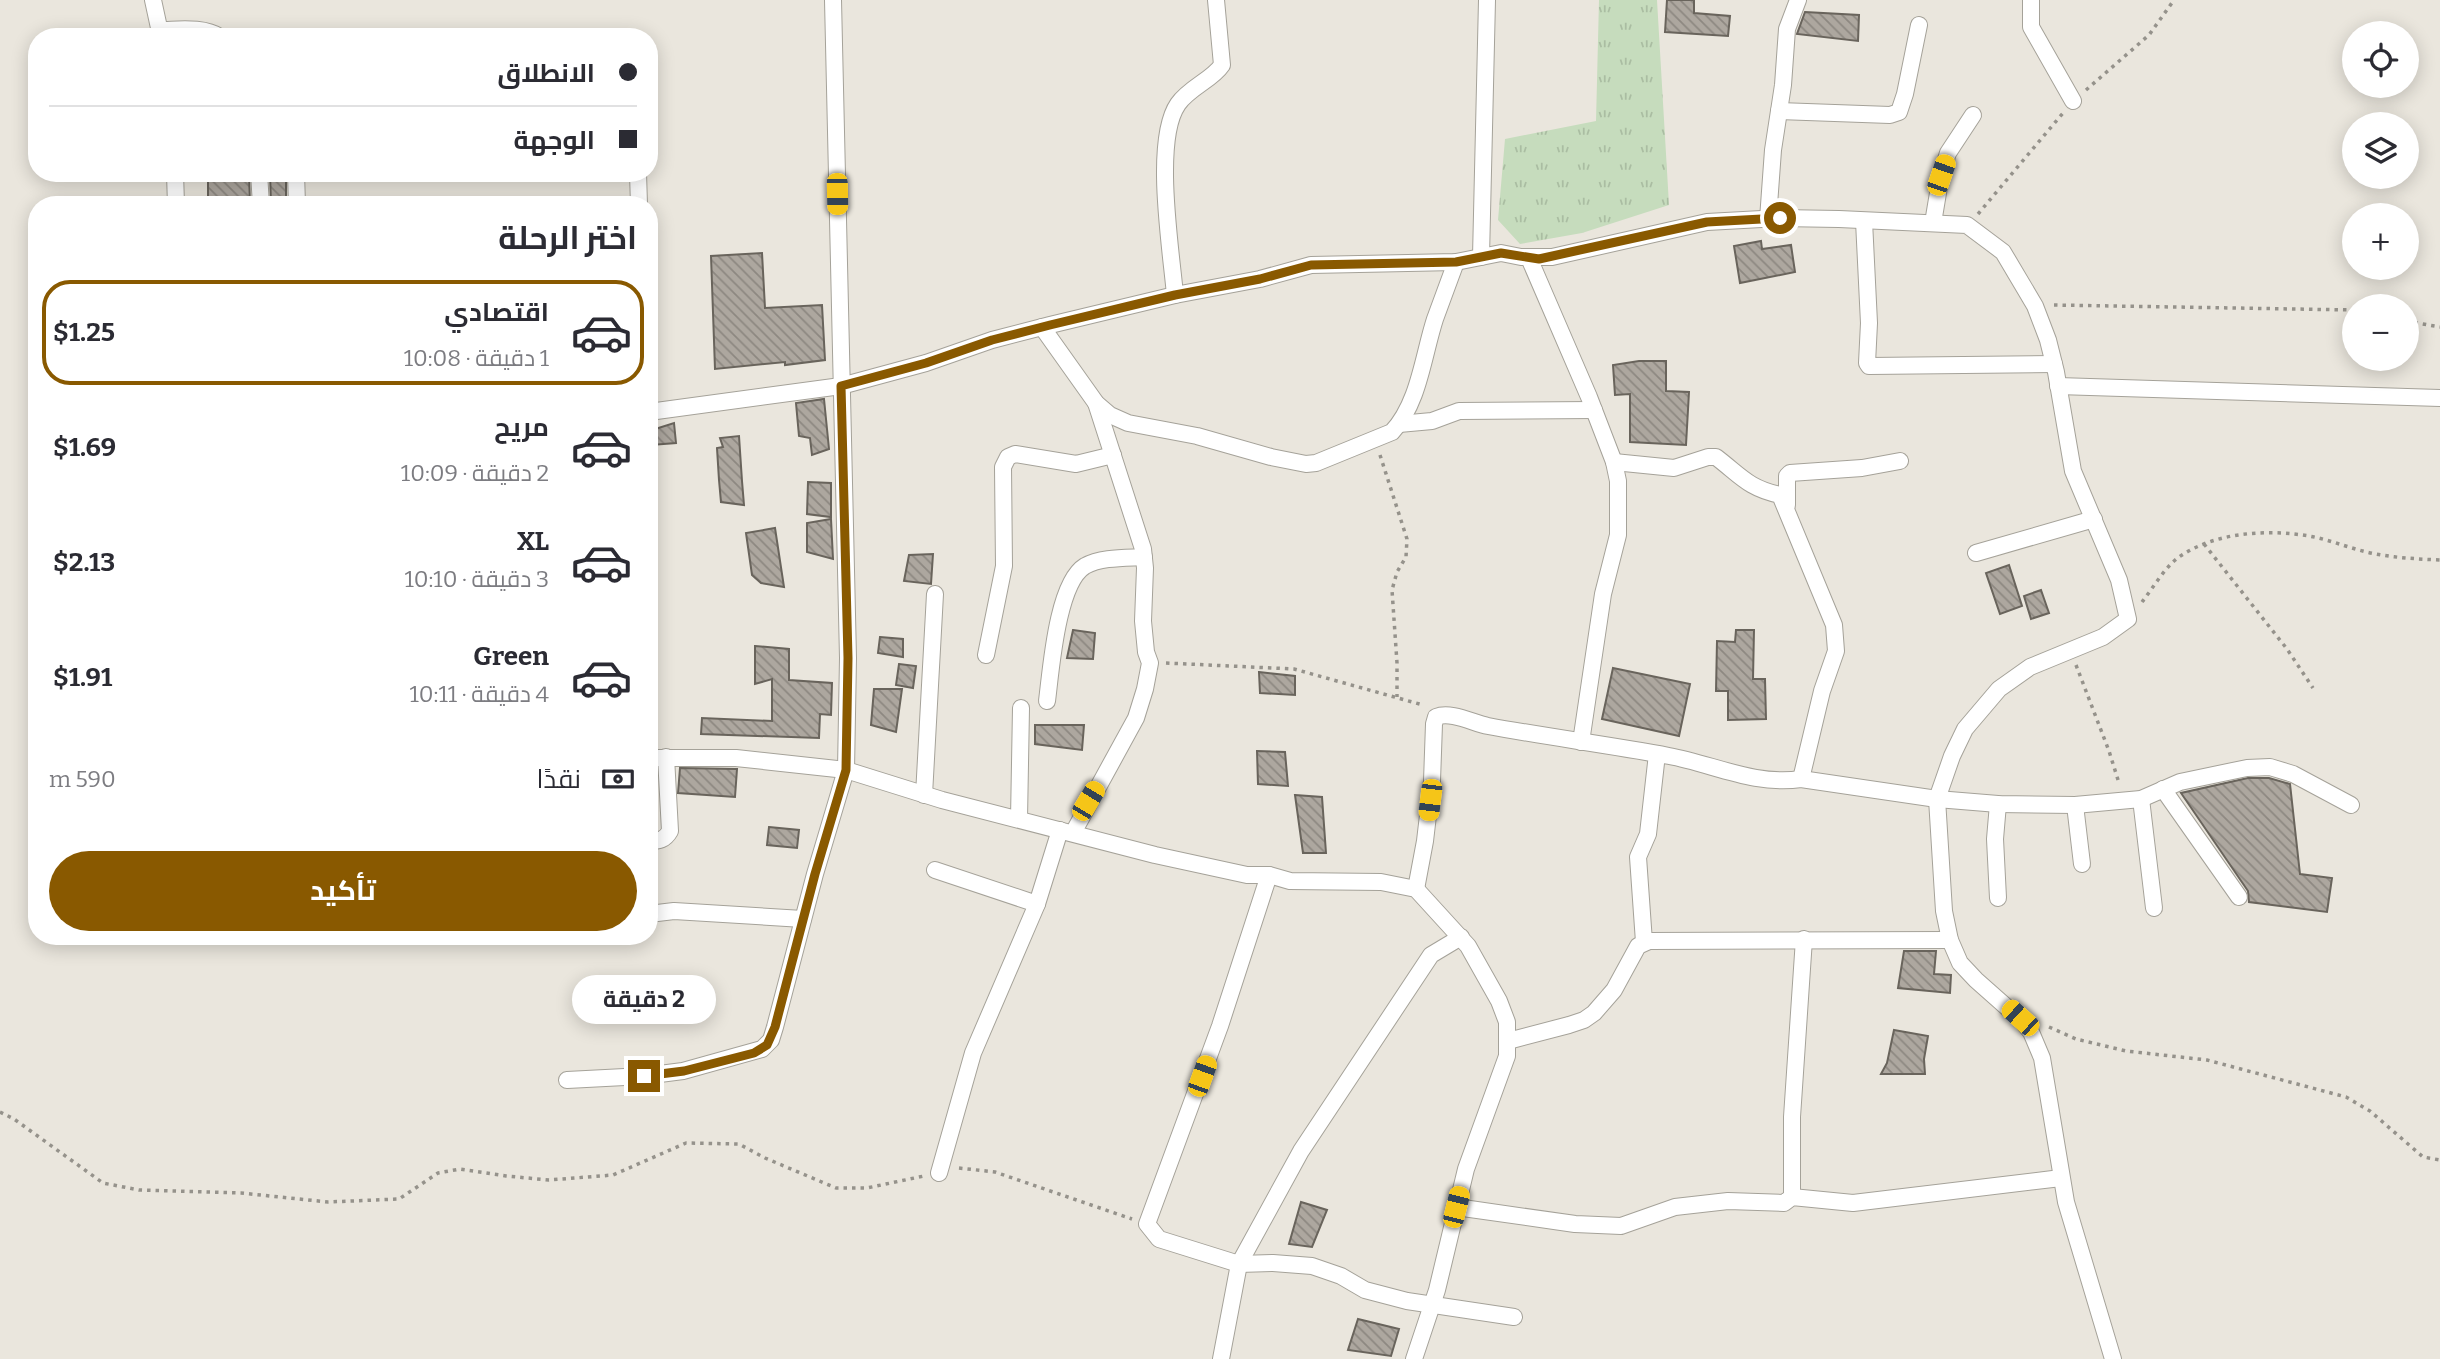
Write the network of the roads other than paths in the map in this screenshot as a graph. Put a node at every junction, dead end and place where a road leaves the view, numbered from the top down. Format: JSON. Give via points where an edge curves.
{"nodes":[{"id":1,"x":153,"y":0,"type":"edge"},
{"id":2,"x":833,"y":0,"type":"edge"},
{"id":3,"x":1216,"y":0,"type":"edge"},
{"id":4,"x":1487,"y":0,"type":"edge"},
{"id":5,"x":1798,"y":0,"type":"edge"},
{"id":6,"x":2031,"y":0,"type":"edge"},
{"id":7,"x":1919,"y":25,"type":"dead end"},
{"id":8,"x":159,"y":28,"type":"edge"},
{"id":9,"x":2073,"y":100,"type":"dead end"},
{"id":10,"x":1779,"y":111,"type":"junction"},
{"id":11,"x":1973,"y":116,"type":"dead end"},
{"id":12,"x":1768,"y":219,"type":"junction"},
{"id":13,"x":1864,"y":221,"type":"junction"},
{"id":14,"x":1933,"y":223,"type":"junction"},
{"id":15,"x":1481,"y":257,"type":"junction"},
{"id":16,"x":1529,"y":258,"type":"junction"},
{"id":17,"x":1456,"y":262,"type":"junction"},
{"id":18,"x":1175,"y":295,"type":"junction"},
{"id":19,"x":1042,"y":327,"type":"junction"},
{"id":20,"x":2054,"y":364,"type":"junction"},
{"id":21,"x":841,"y":386,"type":"junction"},
{"id":22,"x":2059,"y":386,"type":"junction"},
{"id":23,"x":2440,"y":398,"type":"edge"},
{"id":24,"x":1096,"y":403,"type":"junction"},
{"id":25,"x":1594,"y":410,"type":"junction"},
{"id":26,"x":658,"y":411,"type":"edge"},
{"id":27,"x":1399,"y":424,"type":"junction"},
{"id":28,"x":1113,"y":455,"type":"junction"},
{"id":29,"x":1900,"y":461,"type":"dead end"},
{"id":30,"x":1614,"y":462,"type":"junction"},
{"id":31,"x":1787,"y":507,"type":"junction"},
{"id":32,"x":2094,"y":519,"type":"junction"},
{"id":33,"x":1976,"y":553,"type":"dead end"},
{"id":34,"x":1144,"y":558,"type":"junction"},
{"id":35,"x":935,"y":594,"type":"dead end"},
{"id":36,"x":986,"y":656,"type":"dead end"},
{"id":37,"x":1047,"y":701,"type":"dead end"},
{"id":38,"x":1021,"y":708,"type":"dead end"},
{"id":39,"x":1581,"y":743,"type":"junction"},
{"id":40,"x":1657,"y":754,"type":"junction"},
{"id":41,"x":658,"y":757,"type":"edge"},
{"id":42,"x":666,"y":757,"type":"junction"},
{"id":43,"x":846,"y":770,"type":"junction"},
{"id":44,"x":1801,"y":779,"type":"junction"},
{"id":45,"x":2164,"y":789,"type":"junction"},
{"id":46,"x":924,"y":795,"type":"junction"},
{"id":47,"x":1937,"y":799,"type":"junction"},
{"id":48,"x":2141,"y":799,"type":"junction"},
{"id":49,"x":1998,"y":804,"type":"junction"},
{"id":50,"x":2075,"y":805,"type":"junction"},
{"id":51,"x":2351,"y":805,"type":"dead end"},
{"id":52,"x":1020,"y":820,"type":"junction"},
{"id":53,"x":1066,"y":831,"type":"junction"},
{"id":54,"x":658,"y":841,"type":"edge"},
{"id":55,"x":2082,"y":864,"type":"dead end"},
{"id":56,"x":935,"y":870,"type":"dead end"},
{"id":57,"x":1269,"y":875,"type":"junction"},
{"id":58,"x":1416,"y":888,"type":"junction"},
{"id":59,"x":2239,"y":897,"type":"dead end"},
{"id":60,"x":1998,"y":898,"type":"dead end"},
{"id":61,"x":1037,"y":904,"type":"junction"},
{"id":62,"x":2154,"y":908,"type":"dead end"},
{"id":63,"x":658,"y":914,"type":"edge"},
{"id":64,"x":803,"y":919,"type":"junction"},
{"id":65,"x":1461,"y":937,"type":"junction"},
{"id":66,"x":1804,"y":939,"type":"junction"},
{"id":67,"x":1950,"y":940,"type":"junction"},
{"id":68,"x":1644,"y":942,"type":"junction"},
{"id":69,"x":1508,"y":1041,"type":"junction"},
{"id":70,"x":567,"y":1080,"type":"dead end"},
{"id":71,"x":939,"y":1173,"type":"road end"},
{"id":72,"x":2062,"y":1178,"type":"junction"},
{"id":73,"x":1792,"y":1198,"type":"junction"},
{"id":74,"x":1456,"y":1207,"type":"junction"},
{"id":75,"x":1239,"y":1264,"type":"junction"},
{"id":76,"x":1432,"y":1306,"type":"junction"},
{"id":77,"x":1514,"y":1317,"type":"dead end"},
{"id":78,"x":1221,"y":1359,"type":"edge"},
{"id":79,"x":1414,"y":1359,"type":"edge"},
{"id":80,"x":2113,"y":1359,"type":"edge"}],
"edges":[{"from":1,"to":8,"type":"street"},
{"from":2,"to":21,"type":"street"},
{"from":3,"to":18,"type":"street","via":[[1222,65],[1193,87],[1168,124],[1164,155]]},
{"from":4,"to":15,"type":"street"},
{"from":5,"to":10,"type":"street","via":[[1787,29]]},
{"from":6,"to":9,"type":"street","via":[[2031,27]]},
{"from":7,"to":10,"type":"street","via":[[1899,112]]},
{"from":10,"to":12,"type":"street"},
{"from":11,"to":14,"type":"street","via":[[1948,153]]},
{"from":12,"to":13,"type":"street"},
{"from":12,"to":16,"type":"street","via":[[1707,222],[1552,257]]},
{"from":13,"to":14,"type":"street"},
{"from":13,"to":20,"type":"street","via":[[1869,366]]},
{"from":14,"to":20,"type":"street","via":[[1967,225],[2003,252],[2035,306]]},
{"from":15,"to":16,"type":"street","via":[[1501,253]]},
{"from":15,"to":17,"type":"street"},
{"from":16,"to":25,"type":"street"},
{"from":17,"to":18,"type":"street","via":[[1311,265]]},
{"from":17,"to":27,"type":"street"},
{"from":18,"to":19,"type":"street"},
{"from":19,"to":21,"type":"street"},
{"from":19,"to":24,"type":"street"},
{"from":20,"to":22,"type":"street"},
{"from":21,"to":26,"type":"street"},
{"from":21,"to":43,"type":"street"},
{"from":22,"to":23,"type":"street"},
{"from":22,"to":32,"type":"street","via":[[2073,471]]},
{"from":24,"to":27,"type":"street","via":[[1128,423],[1298,463],[1316,463],[1375,440]]},
{"from":24,"to":28,"type":"street"},
{"from":25,"to":27,"type":"street","via":[[1459,411],[1432,421]]},
{"from":25,"to":30,"type":"street"},
{"from":28,"to":34,"type":"street"},
{"from":28,"to":36,"type":"street","via":[[1076,464],[1015,454],[1008,457],[1003,467],[1004,566]]},
{"from":29,"to":31,"type":"street","via":[[1790,473]]},
{"from":30,"to":31,"type":"street","via":[[1674,468],[1716,457],[1742,480],[1780,495]]},
{"from":30,"to":39,"type":"street","via":[[1618,535],[1603,594]]},
{"from":31,"to":44,"type":"street","via":[[1834,625],[1836,651]]},
{"from":32,"to":33,"type":"street"},
{"from":32,"to":47,"type":"street","via":[[2119,580],[2128,619],[2103,637],[2030,667],[1999,689],[1965,729]]},
{"from":34,"to":37,"type":"street","via":[[1083,567],[1071,583],[1060,614]]},
{"from":34,"to":53,"type":"street","via":[[1143,621],[1150,663],[1145,689],[1136,718]]},
{"from":35,"to":46,"type":"street"},
{"from":38,"to":52,"type":"street"},
{"from":39,"to":40,"type":"street"},
{"from":39,"to":58,"type":"street","via":[[1436,717]]},
{"from":40,"to":44,"type":"street","via":[[1751,777]]},
{"from":40,"to":68,"type":"street","via":[[1648,834],[1638,857]]},
{"from":41,"to":42,"type":"street"},
{"from":42,"to":43,"type":"street","via":[[736,758]]},
{"from":42,"to":54,"type":"street","via":[[670,831]]},
{"from":43,"to":46,"type":"street"},
{"from":43,"to":64,"type":"street"},
{"from":44,"to":47,"type":"street"},
{"from":45,"to":48,"type":"street"},
{"from":45,"to":51,"type":"street","via":[[2247,768],[2270,767]]},
{"from":45,"to":59,"type":"street"},
{"from":46,"to":52,"type":"street"},
{"from":47,"to":49,"type":"street"},
{"from":47,"to":67,"type":"street"},
{"from":48,"to":50,"type":"street"},
{"from":48,"to":62,"type":"street"},
{"from":49,"to":50,"type":"street"},
{"from":49,"to":60,"type":"street"},
{"from":50,"to":55,"type":"street"},
{"from":52,"to":53,"type":"street"},
{"from":53,"to":57,"type":"street","via":[[1247,876]]},
{"from":53,"to":61,"type":"street"},
{"from":56,"to":61,"type":"street"},
{"from":57,"to":58,"type":"street","via":[[1290,881],[1381,882]]},
{"from":57,"to":75,"type":"street","via":[[1220,1026],[1147,1224],[1158,1239]]},
{"from":58,"to":65,"type":"street"},
{"from":61,"to":71,"type":"street","via":[[973,1053]]},
{"from":63,"to":64,"type":"street"},
{"from":64,"to":70,"type":"street","via":[[771,1040],[762,1049],[666,1074]]},
{"from":65,"to":69,"type":"street","via":[[1499,1001]]},
{"from":65,"to":75,"type":"street","via":[[1431,955],[1301,1151]]},
{"from":66,"to":67,"type":"street"},
{"from":66,"to":68,"type":"street"},
{"from":66,"to":73,"type":"street","via":[[1792,1117]]},
{"from":67,"to":72,"type":"street","via":[[1960,963],[2028,1029],[2042,1058]]},
{"from":68,"to":69,"type":"street","via":[[1594,1013],[1569,1026]]},
{"from":69,"to":74,"type":"street","via":[[1507,1056]]},
{"from":72,"to":73,"type":"street","via":[[1853,1203]]},
{"from":72,"to":80,"type":"street"},
{"from":73,"to":74,"type":"street","via":[[1784,1203],[1728,1201],[1675,1207],[1621,1226]]},
{"from":74,"to":76,"type":"street"},
{"from":75,"to":76,"type":"street","via":[[1312,1266],[1365,1290]]},
{"from":75,"to":78,"type":"street"},
{"from":76,"to":77,"type":"street"},
{"from":76,"to":79,"type":"street"}]}
